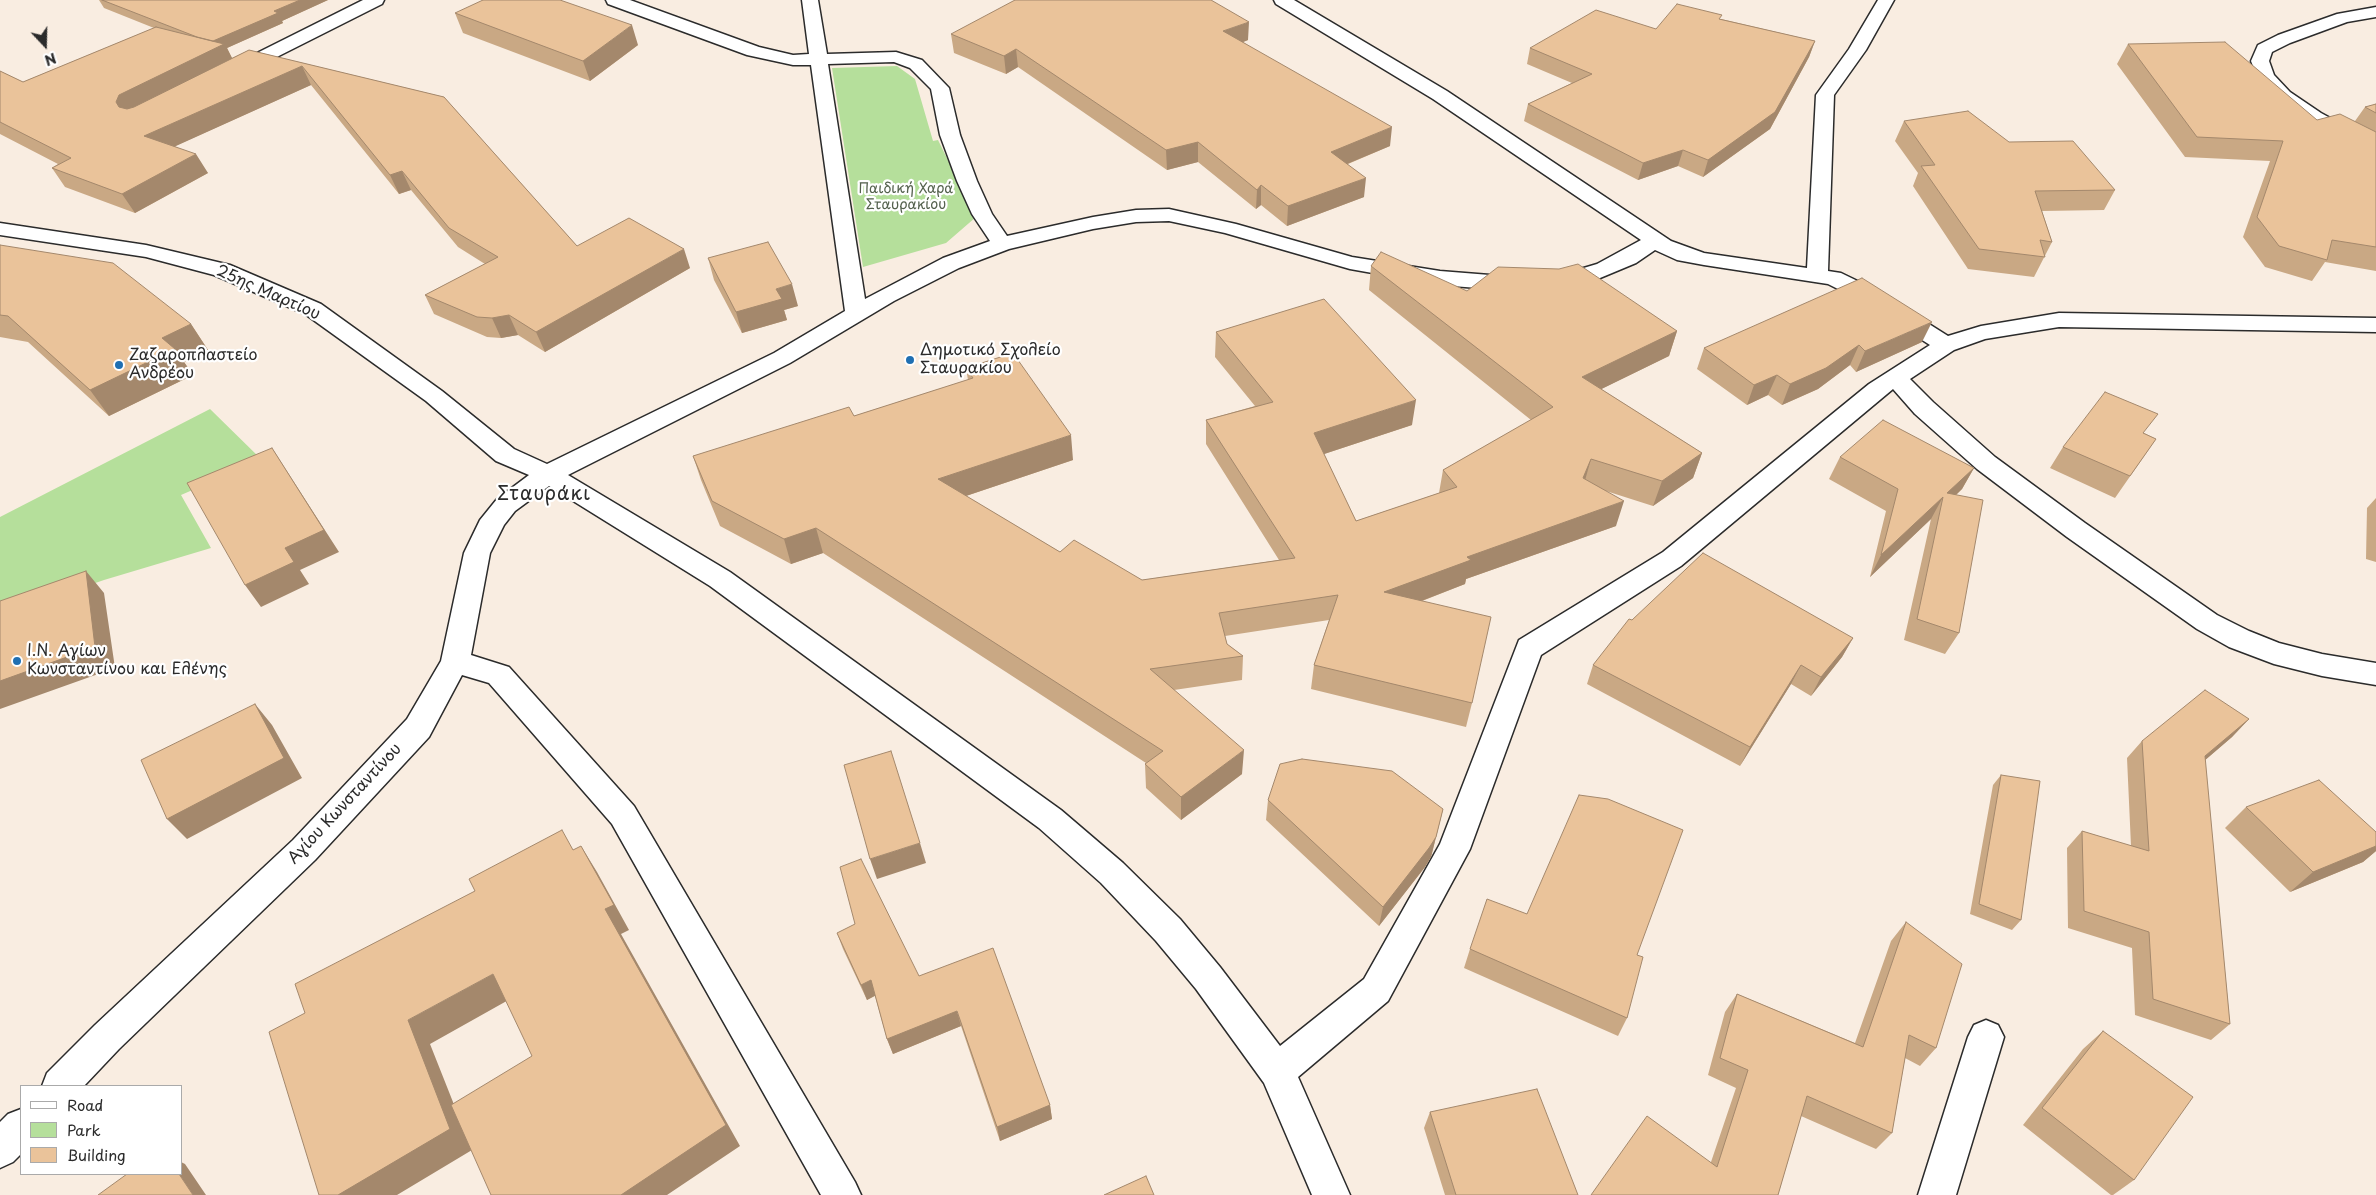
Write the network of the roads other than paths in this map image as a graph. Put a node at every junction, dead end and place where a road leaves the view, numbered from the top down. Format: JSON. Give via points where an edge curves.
{"nodes":[{"id":1,"x":376,"y":0,"type":"edge"},
{"id":2,"x":614,"y":0,"type":"edge"},
{"id":3,"x":810,"y":0,"type":"edge"},
{"id":4,"x":1282,"y":0,"type":"edge"},
{"id":5,"x":1886,"y":0,"type":"edge"},
{"id":6,"x":2376,"y":12,"type":"edge"},
{"id":7,"x":820,"y":60,"type":"junction"},
{"id":8,"x":217,"y":80,"type":"edge"},
{"id":9,"x":2376,"y":152,"type":"edge"},
{"id":10,"x":0,"y":230,"type":"edge"},
{"id":11,"x":1654,"y":241,"type":"junction"},
{"id":12,"x":1002,"y":244,"type":"junction"},
{"id":13,"x":1817,"y":275,"type":"junction"},
{"id":14,"x":856,"y":313,"type":"junction"},
{"id":15,"x":2376,"y":325,"type":"edge"},
{"id":16,"x":1946,"y":345,"type":"junction"},
{"id":17,"x":1896,"y":378,"type":"junction"},
{"id":18,"x":548,"y":474,"type":"junction"},
{"id":19,"x":455,"y":662,"type":"junction"},
{"id":20,"x":2376,"y":674,"type":"edge"},
{"id":21,"x":1986,"y":1038,"type":"dead end"},
{"id":22,"x":1277,"y":1071,"type":"junction"},
{"id":23,"x":61,"y":1085,"type":"edge"},
{"id":24,"x":20,"y":1128,"type":"edge"},
{"id":25,"x":0,"y":1149,"type":"edge"},
{"id":26,"x":842,"y":1195,"type":"edge"},
{"id":27,"x":1331,"y":1195,"type":"edge"},
{"id":28,"x":1937,"y":1195,"type":"edge"}],
"edges":[{"from":1,"to":8,"type":"street"},
{"from":2,"to":7,"type":"street","via":[[753,51],[793,60]]},
{"from":3,"to":7,"type":"street"},
{"from":4,"to":11,"type":"street","via":[[1440,95]]},
{"from":5,"to":13,"type":"street","via":[[1857,50],[1825,95]]},
{"from":6,"to":9,"type":"street","via":[[2343,18],[2284,39],[2264,49],[2260,61],[2266,76],[2283,96]]},
{"from":7,"to":12,"type":"street","via":[[896,57],[916,64],[930,75],[940,88],[950,136],[967,181],[982,214]]},
{"from":7,"to":14,"type":"street"},
{"from":10,"to":18,"type":"street","name":"25ης Μαρτίου","via":[[146,251],[222,270],[312,309],[434,396],[504,454]]},
{"from":11,"to":12,"type":"street","name":"Αγίου Κωνσταντίνου","via":[[1594,274],[1537,284],[1455,280],[1350,263],[1229,228],[1170,215],[1136,216],[1093,223]]},
{"from":11,"to":13,"type":"street","via":[[1694,257]]},
{"from":12,"to":14,"type":"street","name":"Αγίου Κωνσταντίνου","via":[[926,275]]},
{"from":13,"to":16,"type":"street","via":[[1852,286]]},
{"from":14,"to":18,"type":"street","name":"Αγίου Κωνσταντίνου","via":[[782,358]]},
{"from":15,"to":16,"type":"street","via":[[2059,320],[1982,333]]},
{"from":16,"to":17,"type":"street"},
{"from":17,"to":20,"type":"street","via":[[1986,463],[2207,622],[2274,653],[2322,666]]},
{"from":17,"to":22,"type":"street","via":[[1863,399],[1672,559],[1529,648],[1454,849],[1376,990]]},
{"from":18,"to":19,"type":"street","name":"Αγίου Κωνσταντίνου","via":[[506,505],[493,520],[477,552]]},
{"from":18,"to":22,"type":"street","name":"25ης Μαρτίου","via":[[720,579],[1050,819],[1112,873],[1168,930]]},
{"from":19,"to":23,"type":"street","name":"Αγίου Κωνσταντίνου","via":[[418,728],[304,850],[107,1037]]},
{"from":19,"to":26,"type":"street","via":[[499,675],[622,816]]},
{"from":21,"to":28,"type":"street"},
{"from":22,"to":27,"type":"street","name":"25ης Μαρτίου"},
{"from":24,"to":25,"type":"street"}]}
